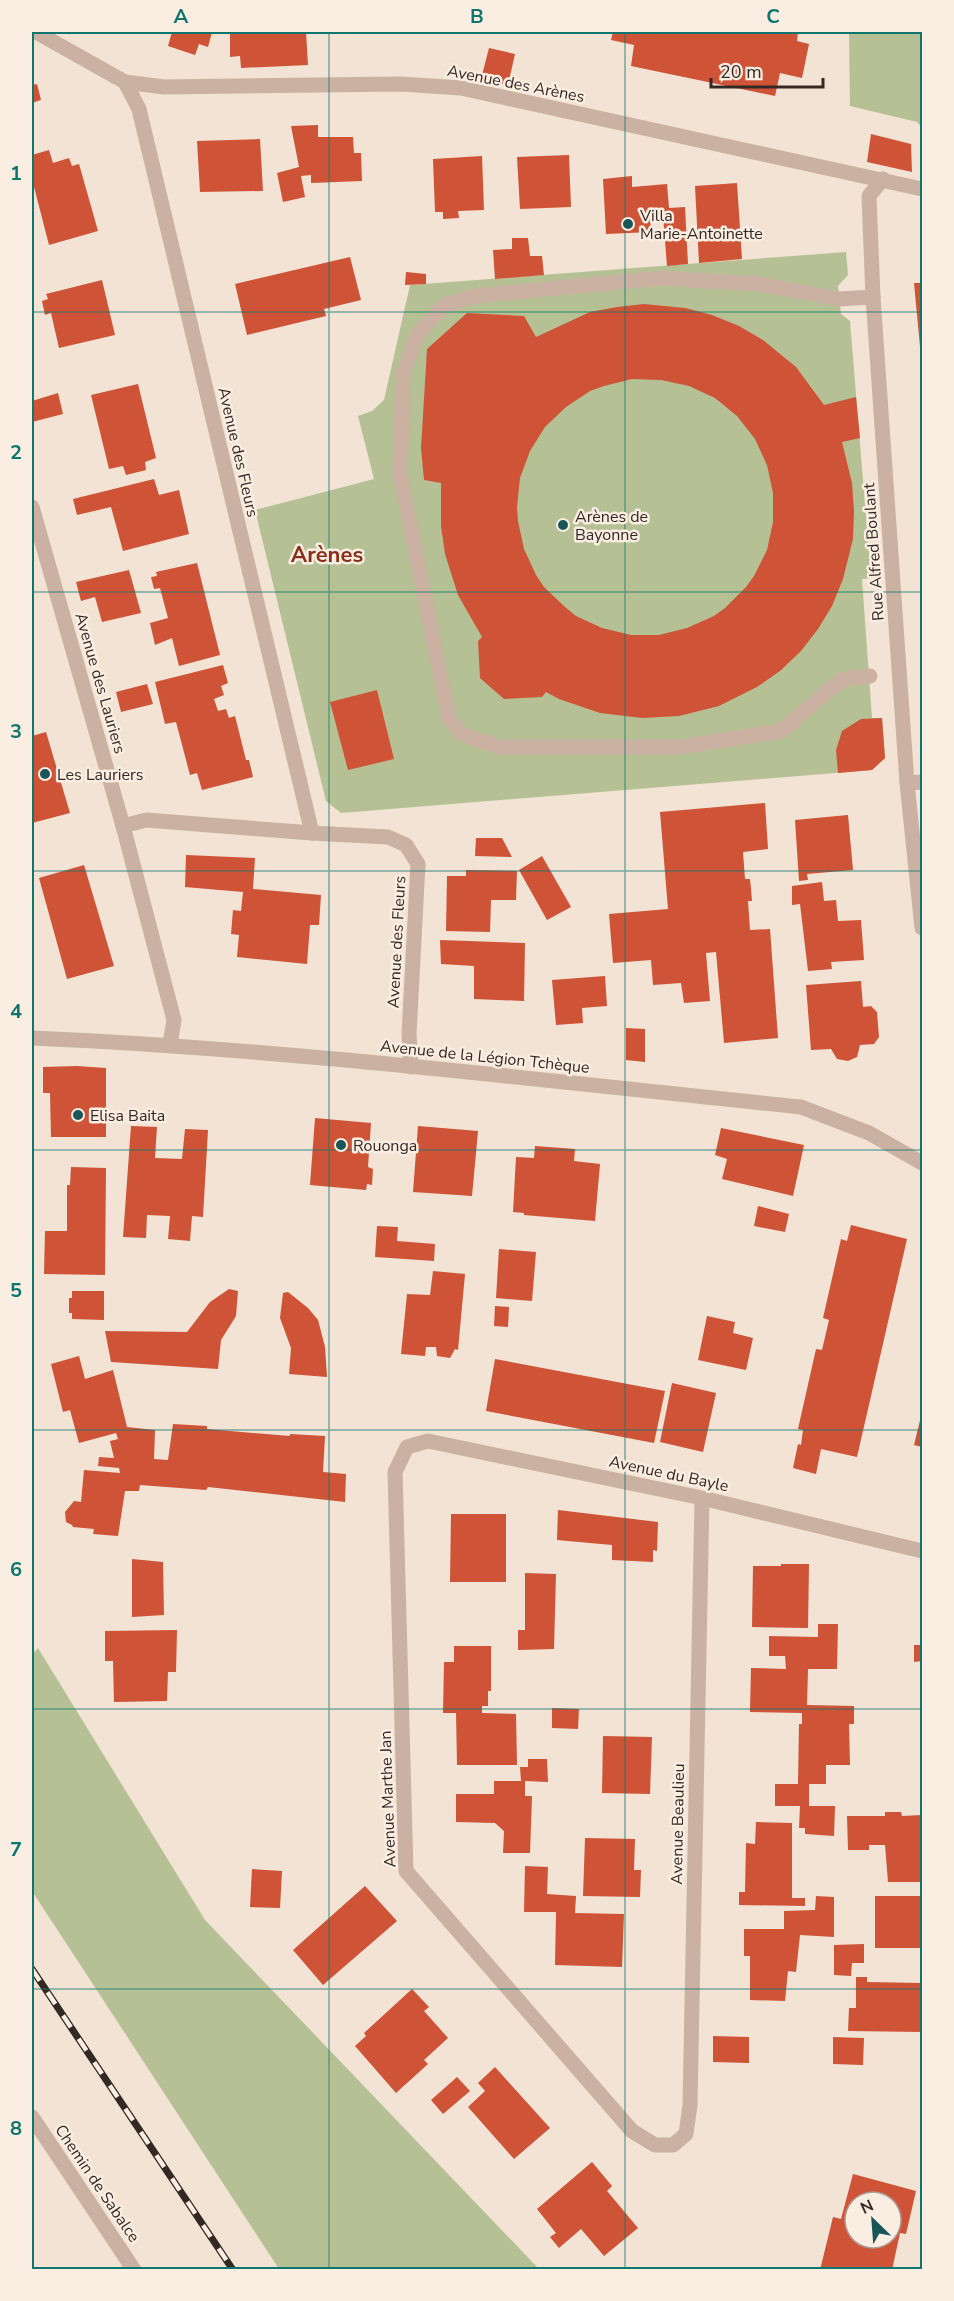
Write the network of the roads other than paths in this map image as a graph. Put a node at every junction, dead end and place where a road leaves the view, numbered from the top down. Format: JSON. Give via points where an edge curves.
{"nodes":[{"id":1,"x":36,"y":32,"type":"edge"},
{"id":2,"x":125,"y":82,"type":"junction"},
{"id":3,"x":884,"y":179,"type":"junction"},
{"id":4,"x":922,"y":189,"type":"edge"},
{"id":5,"x":873,"y":297,"type":"junction"},
{"id":6,"x":32,"y":507,"type":"edge"},
{"id":7,"x":870,"y":676,"type":"dead end"},
{"id":8,"x":915,"y":782,"type":"edge"},
{"id":9,"x":123,"y":826,"type":"junction"},
{"id":10,"x":312,"y":833,"type":"junction"},
{"id":11,"x":922,"y":928,"type":"edge"},
{"id":12,"x":32,"y":1038,"type":"edge"},
{"id":13,"x":170,"y":1044,"type":"junction"},
{"id":14,"x":411,"y":1067,"type":"junction"},
{"id":15,"x":921,"y":1158,"type":"edge"},
{"id":16,"x":407,"y":1447,"type":"joint"},
{"id":17,"x":702,"y":1498,"type":"junction"},
{"id":18,"x":922,"y":1551,"type":"edge"},
{"id":19,"x":32,"y":2117,"type":"edge"},
{"id":20,"x":674,"y":2145,"type":"joint"},
{"id":21,"x":134,"y":2270,"type":"edge"}],
"edges":[{"from":1,"to":2,"type":"street","name":"Avenue des Arènes"},
{"from":2,"to":3,"type":"street","name":"Avenue des Arènes","via":[[164,87],[401,84],[461,88]]},
{"from":2,"to":10,"type":"street","name":"Avenue des Fleurs","via":[[139,109]]},
{"from":3,"to":4,"type":"street","name":"Avenue des Arènes"},
{"from":3,"to":5,"type":"street","name":"Rue Alfred Boulant","via":[[869,196]]},
{"from":5,"to":7,"type":"street","via":[[839,299],[759,284],[661,278],[474,296],[444,305],[418,334],[403,373],[400,474],[449,719],[462,734],[498,747],[680,747],[781,731],[842,680]]},
{"from":5,"to":8,"type":"street","name":"Rue Alfred Boulant"},
{"from":6,"to":9,"type":"street","name":"Avenue des Lauriers"},
{"from":8,"to":11,"type":"street","name":"Rue Alfred Boulant"},
{"from":9,"to":10,"type":"street","name":"Avenue des Fleurs","via":[[146,819]]},
{"from":9,"to":13,"type":"street","name":"Avenue des Lauriers","via":[[174,1020]]},
{"from":10,"to":14,"type":"street","name":"Avenue des Fleurs","via":[[388,837],[406,845],[418,864],[409,1034]]},
{"from":12,"to":13,"type":"street","name":"Avenue de la Légion Tchèque"},
{"from":13,"to":14,"type":"street","name":"Avenue de la Légion Tchèque"},
{"from":14,"to":15,"type":"street","name":"Avenue de la Légion Tchèque","via":[[801,1107]]},
{"from":16,"to":17,"type":"street","name":"Avenue du Bayle","via":[[428,1441]]},
{"from":16,"to":20,"type":"street","name":"Avenue Marthe Jan","via":[[395,1472],[406,1871],[632,2131],[656,2145]]},
{"from":17,"to":18,"type":"street","name":"Avenue du Bayle"},
{"from":17,"to":20,"type":"street","name":"Avenue Beaulieu","via":[[690,2105],[686,2134]]},
{"from":19,"to":21,"type":"street","name":"Chemin de Sabalce"}]}
